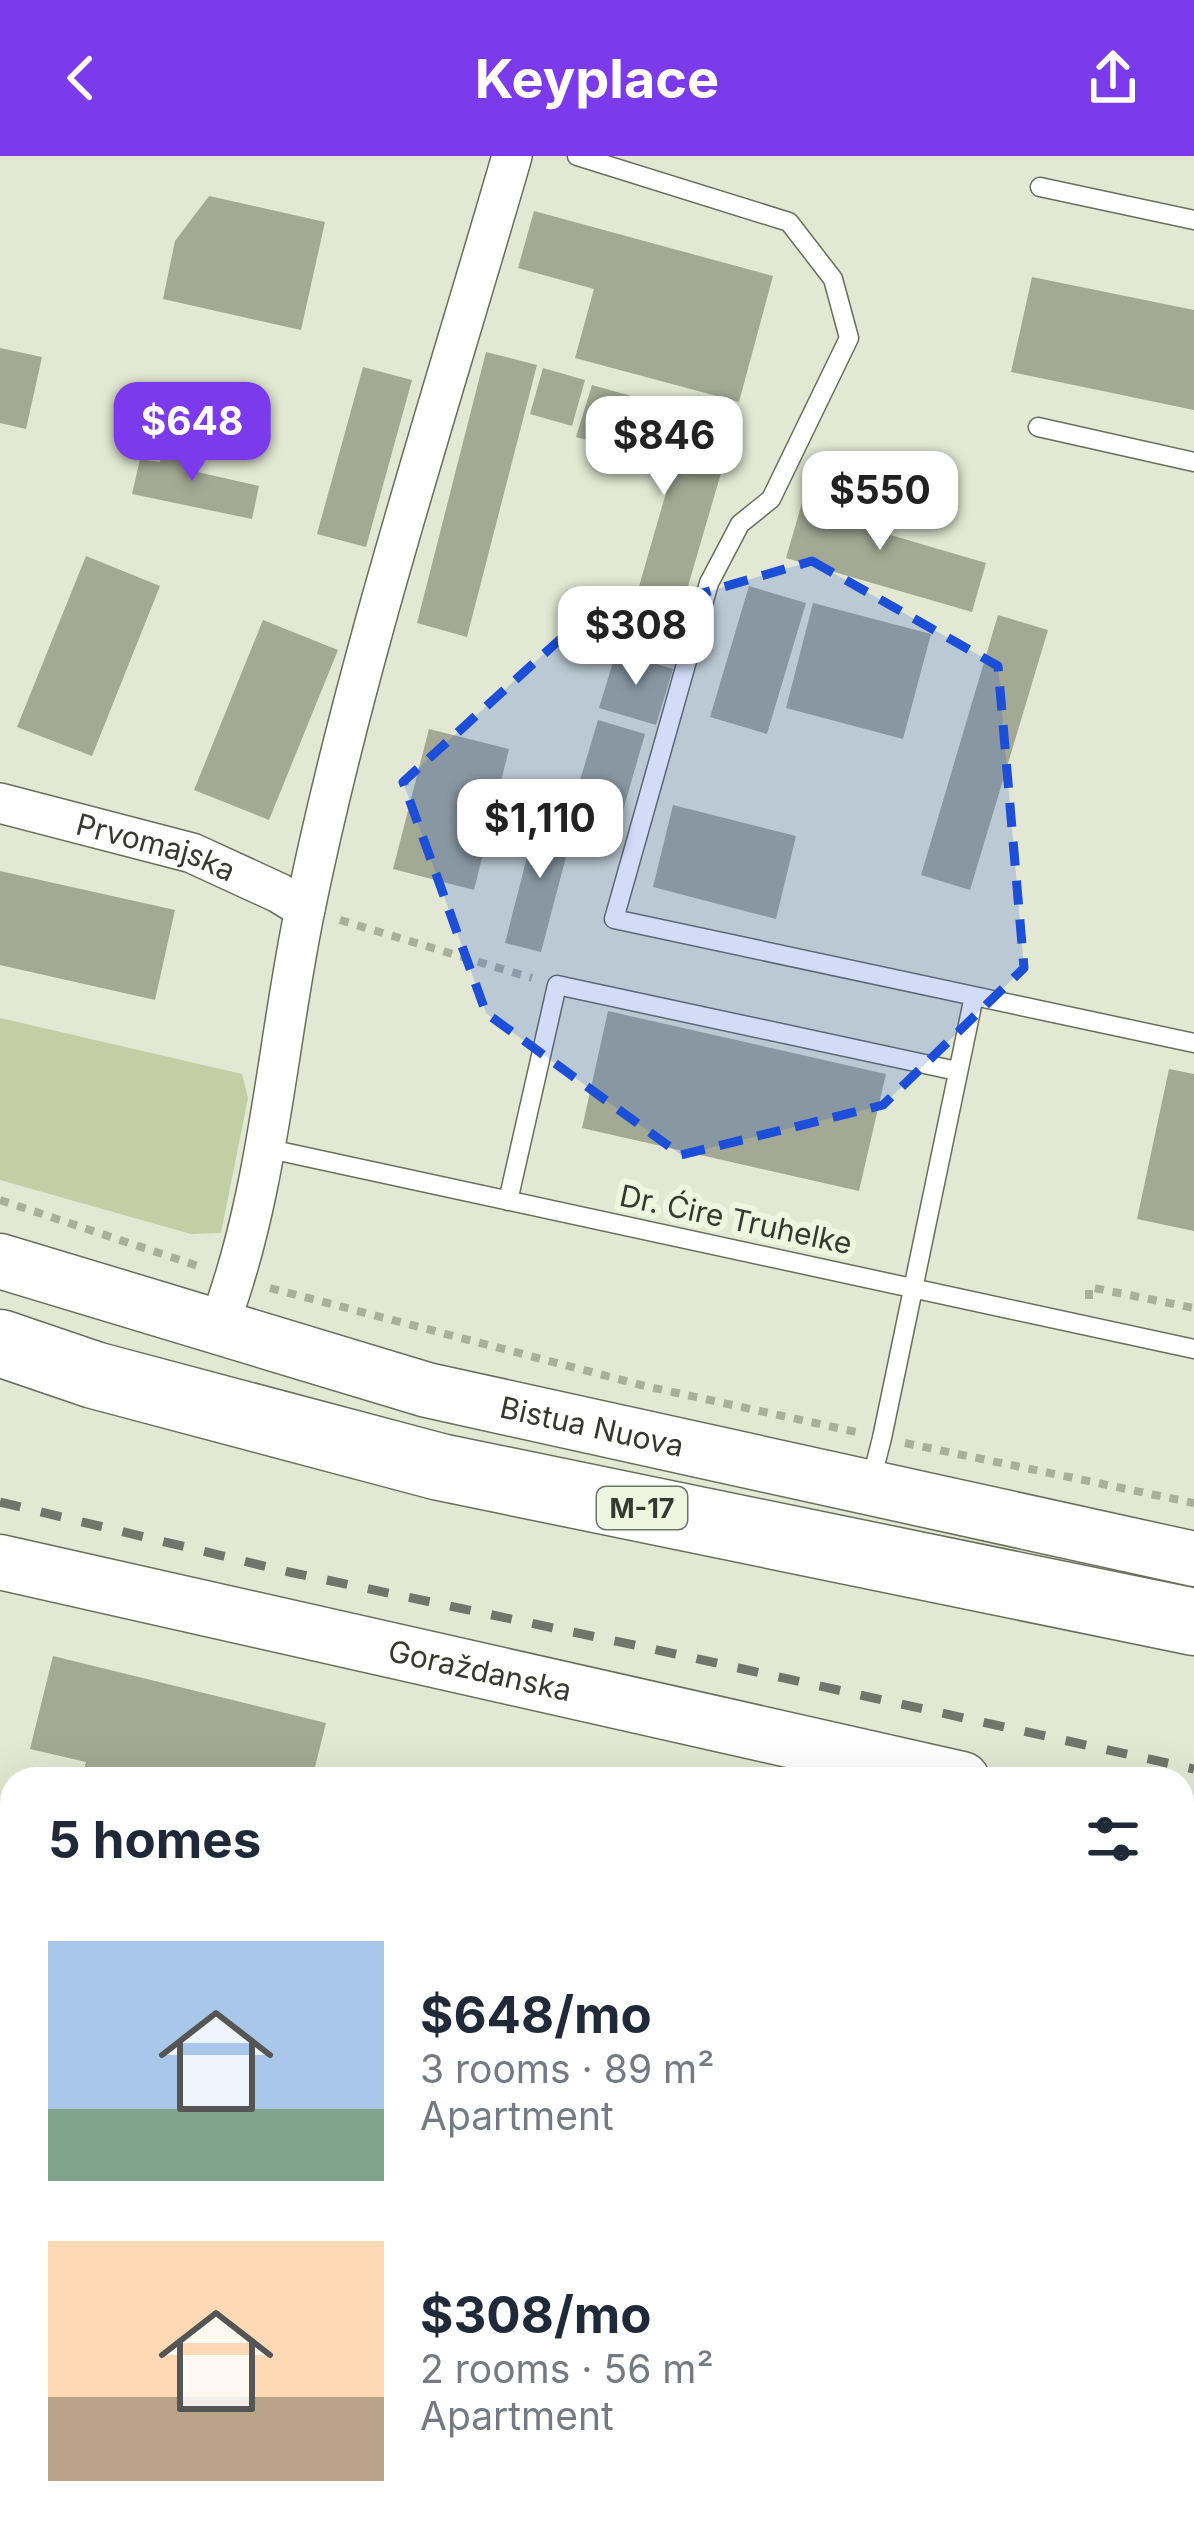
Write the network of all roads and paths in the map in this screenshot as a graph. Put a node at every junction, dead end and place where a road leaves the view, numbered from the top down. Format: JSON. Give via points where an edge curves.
{"nodes":[{"id":1,"x":512,"y":156,"type":"edge"},
{"id":2,"x":577,"y":156,"type":"edge"},
{"id":3,"x":1040,"y":187,"type":"dead end"},
{"id":4,"x":1194,"y":220,"type":"edge"},
{"id":5,"x":1038,"y":427,"type":"dead end"},
{"id":6,"x":1194,"y":462,"type":"edge"},
{"id":7,"x":0,"y":803,"type":"edge"},
{"id":8,"x":304,"y":909,"type":"junction"},
{"id":9,"x":556,"y":985,"type":"junction"},
{"id":10,"x":974,"y":996,"type":"junction"},
{"id":11,"x":1194,"y":1043,"type":"edge"},
{"id":12,"x":957,"y":1071,"type":"junction"},
{"id":13,"x":265,"y":1148,"type":"junction"},
{"id":14,"x":0,"y":1201,"type":"edge"},
{"id":15,"x":508,"y":1201,"type":"junction"},
{"id":16,"x":0,"y":1261,"type":"edge"},
{"id":17,"x":913,"y":1288,"type":"junction"},
{"id":18,"x":227,"y":1302,"type":"junction"},
{"id":19,"x":1194,"y":1308,"type":"edge"},
{"id":20,"x":1088,"y":1326,"type":"junction"},
{"id":21,"x":0,"y":1343,"type":"edge"},
{"id":22,"x":1194,"y":1349,"type":"edge"},
{"id":23,"x":876,"y":1462,"type":"junction"},
{"id":24,"x":1194,"y":1503,"type":"edge"},
{"id":25,"x":1194,"y":1559,"type":"edge"},
{"id":26,"x":0,"y":1562,"type":"edge"},
{"id":27,"x":1194,"y":1622,"type":"edge"},
{"id":28,"x":908,"y":1767,"type":"edge"}],
"edges":[{"from":1,"to":8,"type":"street","via":[[362,671]]},
{"from":2,"to":10,"type":"lane","via":[[789,222],[833,279],[849,338],[771,500],[740,524],[710,584],[614,919]]},
{"from":3,"to":4,"type":"lane"},
{"from":5,"to":6,"type":"lane"},
{"from":7,"to":8,"type":"street","name":"Prvomajska","via":[[192,854]]},
{"from":8,"to":9,"type":"path"},
{"from":8,"to":13,"type":"street"},
{"from":9,"to":12,"type":"lane"},
{"from":9,"to":15,"type":"lane"},
{"from":10,"to":11,"type":"lane"},
{"from":10,"to":12,"type":"lane"},
{"from":12,"to":17,"type":"lane"},
{"from":13,"to":15,"type":"lane","name":"Dr. Ćire Truhelke"},
{"from":13,"to":18,"type":"street"},
{"from":14,"to":18,"type":"path"},
{"from":15,"to":17,"type":"lane","name":"Dr. Ćire Truhelke"},
{"from":16,"to":18,"type":"street","name":"Bistua Nuova"},
{"from":17,"to":20,"type":"lane","name":"Dr. Ćire Truhelke"},
{"from":17,"to":23,"type":"lane"},
{"from":18,"to":23,"type":"path","via":[[296,1296],[623,1380]]},
{"from":18,"to":23,"type":"street","name":"Bistua Nuova","via":[[427,1390]]},
{"from":19,"to":20,"type":"path","via":[[1089,1288]]},
{"from":20,"to":22,"type":"lane","name":"Dr. Ćire Truhelke"},
{"from":21,"to":27,"type":"highway","number":"M-17","via":[[440,1467]]},
{"from":23,"to":24,"type":"path"},
{"from":23,"to":25,"type":"street","name":"Bistua Nuova"},
{"from":26,"to":28,"type":"street","name":"Goraždanska"}]}
